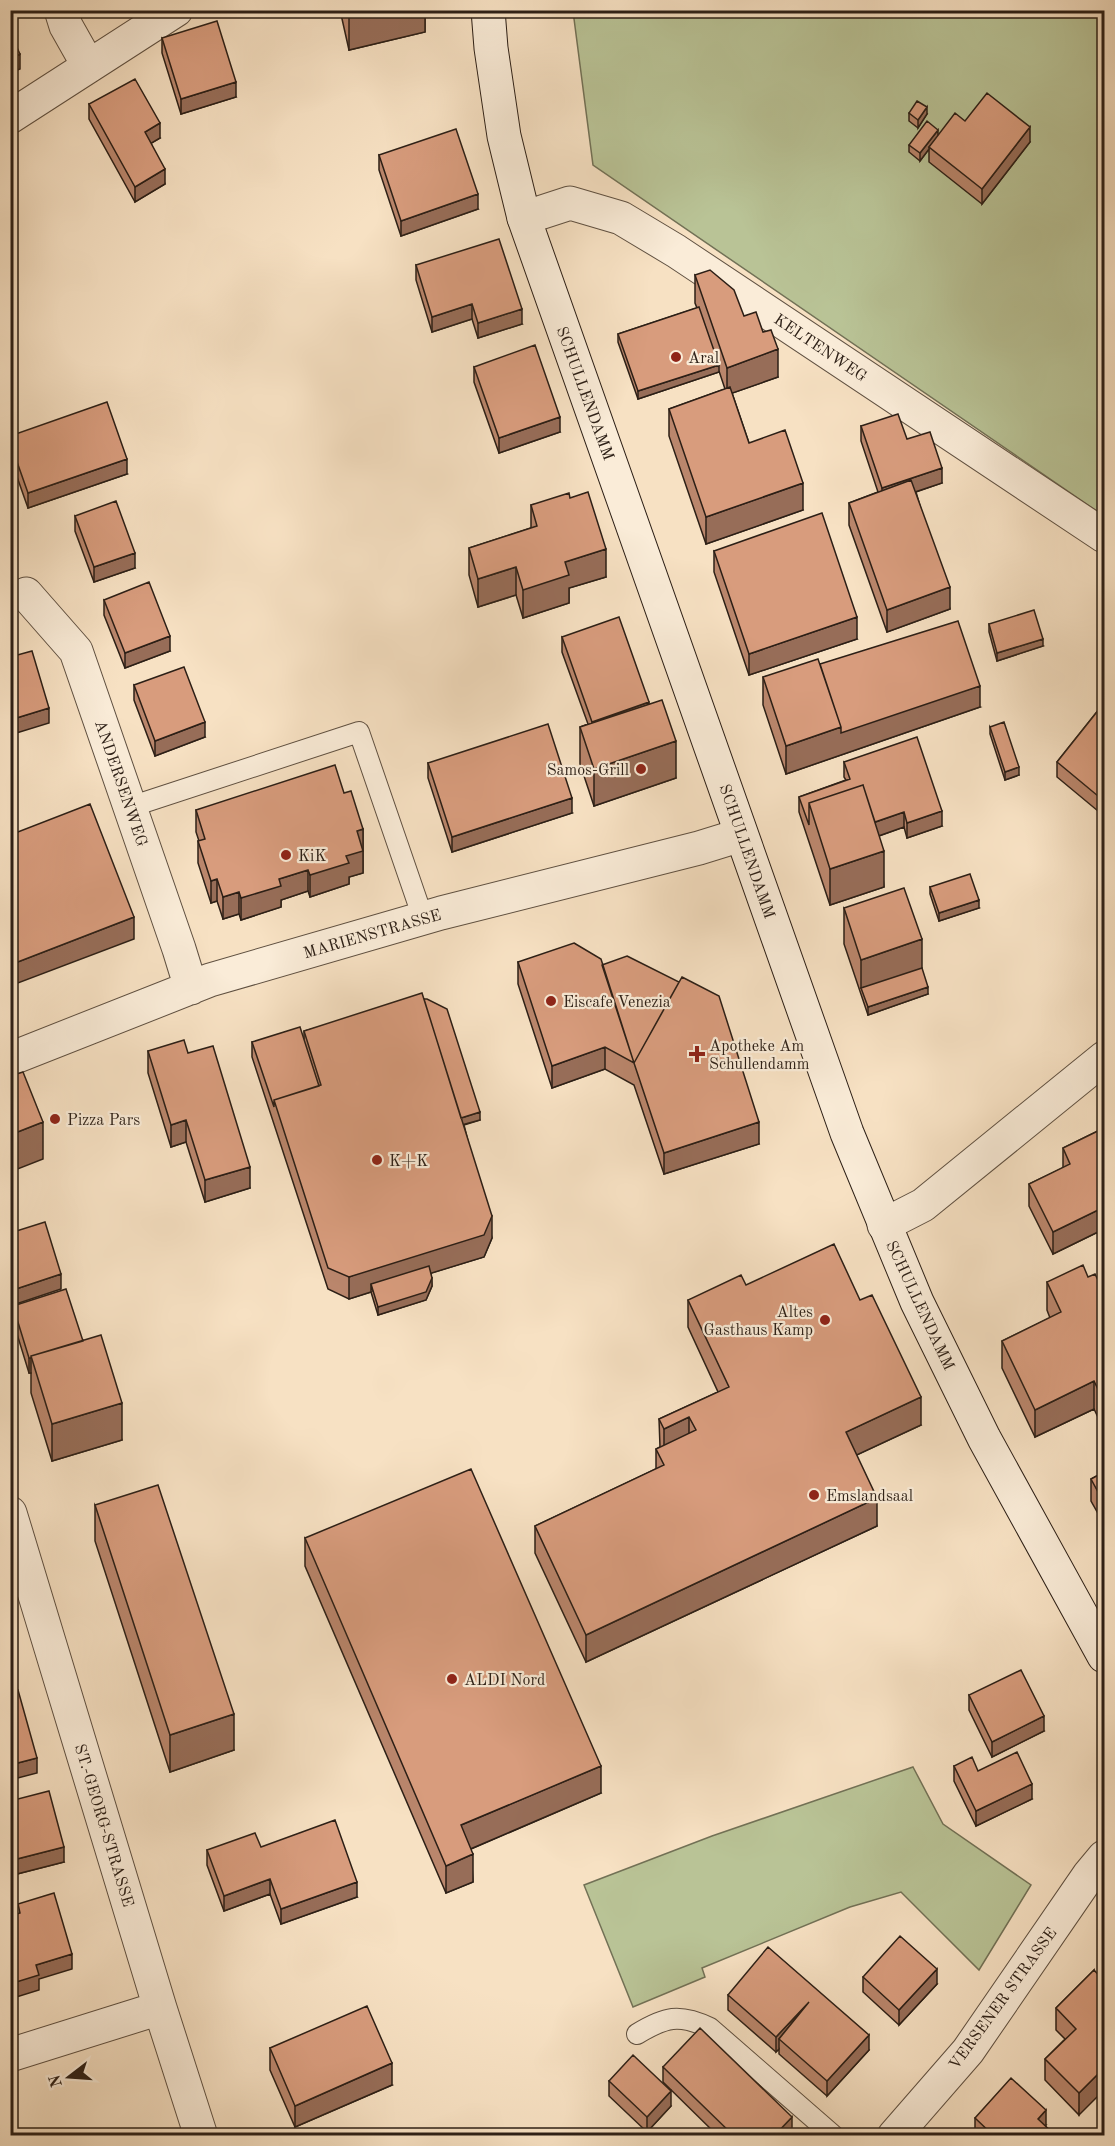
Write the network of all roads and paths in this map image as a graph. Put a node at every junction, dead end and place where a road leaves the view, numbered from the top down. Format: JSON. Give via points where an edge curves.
{"nodes":[{"id":1,"x":61,"y":10,"type":"edge"},
{"id":2,"x":176,"y":10,"type":"edge"},
{"id":3,"x":488,"y":10,"type":"edge"},
{"id":4,"x":88,"y":65,"type":"junction"},
{"id":5,"x":10,"y":117,"type":"edge"},
{"id":6,"x":524,"y":218,"type":"junction"},
{"id":7,"x":1104,"y":536,"type":"edge"},
{"id":8,"x":26,"y":594,"type":"dead end"},
{"id":9,"x":130,"y":807,"type":"junction"},
{"id":10,"x":741,"y":835,"type":"junction"},
{"id":11,"x":423,"y":918,"type":"junction"},
{"id":12,"x":191,"y":988,"type":"junction"},
{"id":13,"x":1104,"y":1058,"type":"edge"},
{"id":14,"x":10,"y":1059,"type":"edge"},
{"id":15,"x":884,"y":1225,"type":"junction"},
{"id":16,"x":10,"y":1513,"type":"edge"},
{"id":17,"x":1104,"y":1656,"type":"edge"},
{"id":18,"x":1104,"y":1857,"type":"edge"},
{"id":19,"x":160,"y":2008,"type":"junction"},
{"id":20,"x":637,"y":2034,"type":"dead end"},
{"id":21,"x":10,"y":2055,"type":"edge"},
{"id":22,"x":201,"y":2136,"type":"edge"},
{"id":23,"x":834,"y":2136,"type":"edge"},
{"id":24,"x":894,"y":2136,"type":"edge"}],
"edges":[{"from":1,"to":4,"type":"street"},
{"from":2,"to":4,"type":"street"},
{"from":3,"to":6,"type":"street","name":"SCHULLENDAMM","via":[[504,136]]},
{"from":4,"to":5,"type":"street"},
{"from":6,"to":7,"type":"street","name":"KELTENWEG","via":[[570,203],[621,218]]},
{"from":6,"to":10,"type":"street","name":"SCHULLENDAMM"},
{"from":8,"to":9,"type":"street","name":"ANDERSENWEG","via":[[76,651]]},
{"from":9,"to":11,"type":"lane","via":[[358,732]]},
{"from":9,"to":12,"type":"street","name":"ANDERSENWEG"},
{"from":10,"to":11,"type":"street","name":"MARIENSTRASSE"},
{"from":10,"to":15,"type":"street","name":"SCHULLENDAMM","via":[[847,1133]]},
{"from":11,"to":12,"type":"street","name":"MARIENSTRASSE"},
{"from":12,"to":14,"type":"street","name":"MARIENSTRASSE"},
{"from":13,"to":15,"type":"street","via":[[923,1204]]},
{"from":15,"to":17,"type":"street","name":"SCHULLENDAMM","via":[[984,1438]]},
{"from":16,"to":19,"type":"street","name":"ST.-GEORG-STRASSE"},
{"from":18,"to":24,"type":"street","name":"VERSENER STRASSE","via":[[968,2051]]},
{"from":19,"to":21,"type":"street"},
{"from":19,"to":22,"type":"street","name":"ST.-GEORG-STRASSE"},
{"from":20,"to":23,"type":"lane","via":[[660,2020],[693,2019],[710,2028]]}]}
